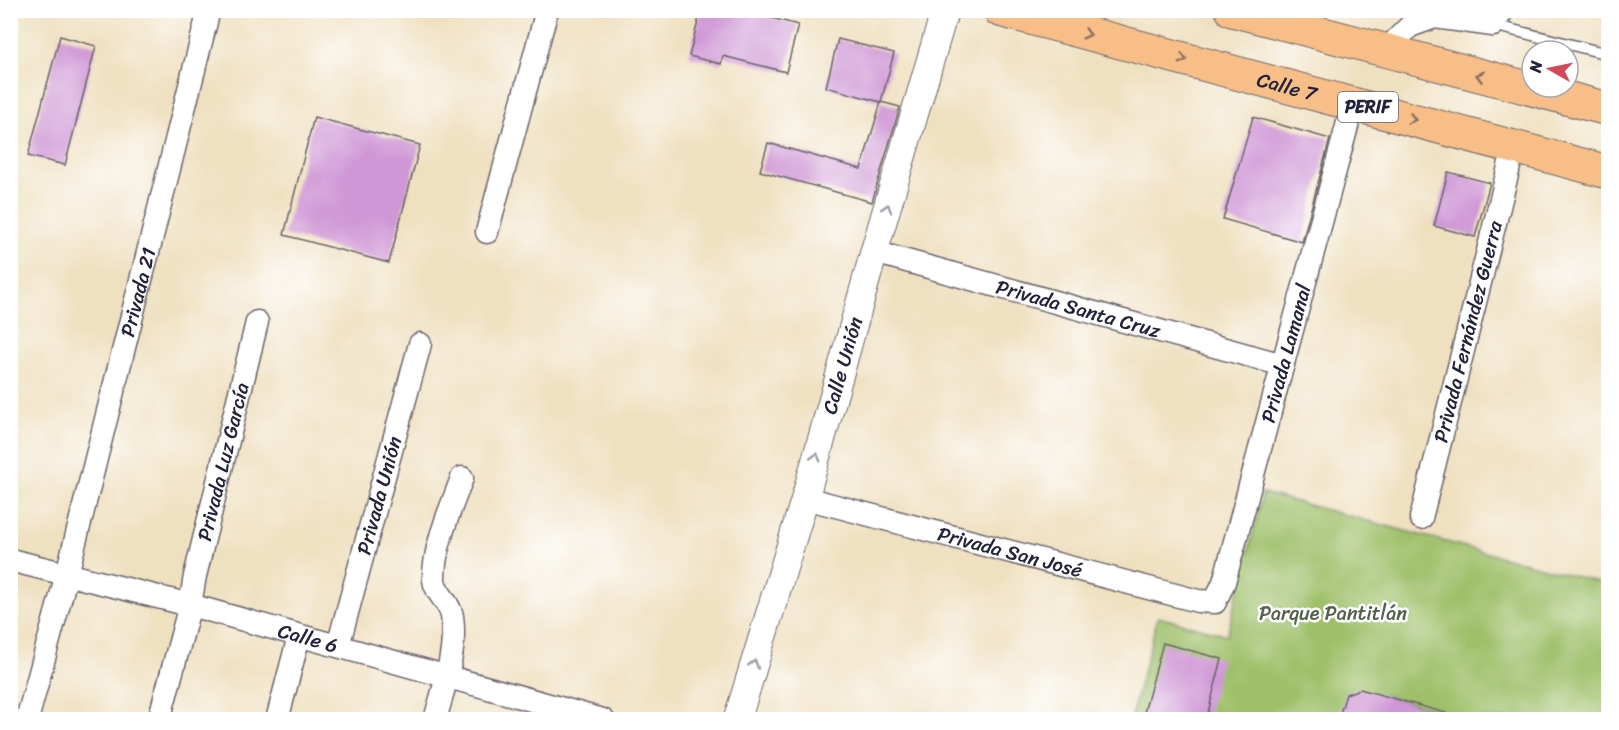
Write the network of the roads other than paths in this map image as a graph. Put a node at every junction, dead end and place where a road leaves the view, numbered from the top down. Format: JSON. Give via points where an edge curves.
{"nodes":[{"id":1,"x":209,"y":10,"type":"edge"},
{"id":2,"x":547,"y":10,"type":"edge"},
{"id":3,"x":945,"y":10,"type":"edge"},
{"id":4,"x":1000,"y":10,"type":"edge"},
{"id":5,"x":1232,"y":10,"type":"edge"},
{"id":6,"x":1050,"y":17,"type":"edge"},
{"id":7,"x":1498,"y":18,"type":"edge"},
{"id":8,"x":1386,"y":50,"type":"junction"},
{"id":9,"x":1608,"y":54,"type":"edge"},
{"id":10,"x":1520,"y":85,"type":"edge"},
{"id":11,"x":1580,"y":90,"type":"edge"},
{"id":12,"x":1608,"y":90,"type":"edge"},
{"id":13,"x":1571,"y":99,"type":"edge"},
{"id":14,"x":1353,"y":104,"type":"junction"},
{"id":15,"x":1608,"y":109,"type":"edge"},
{"id":16,"x":1514,"y":147,"type":"junction"},
{"id":17,"x":1608,"y":172,"type":"edge"},
{"id":18,"x":487,"y":232,"type":"dead end"},
{"id":19,"x":874,"y":252,"type":"junction"},
{"id":20,"x":257,"y":322,"type":"dead end"},
{"id":21,"x":420,"y":344,"type":"dead end"},
{"id":22,"x":1283,"y":364,"type":"junction"},
{"id":23,"x":462,"y":478,"type":"dead end"},
{"id":24,"x":805,"y":498,"type":"junction"},
{"id":25,"x":1421,"y":518,"type":"dead end"},
{"id":26,"x":10,"y":560,"type":"edge"},
{"id":27,"x":67,"y":574,"type":"junction"},
{"id":28,"x":1215,"y":602,"type":"joint"},
{"id":29,"x":190,"y":605,"type":"junction"},
{"id":30,"x":299,"y":636,"type":"junction"},
{"id":31,"x":338,"y":646,"type":"junction"},
{"id":32,"x":447,"y":676,"type":"junction"},
{"id":33,"x":597,"y":719,"type":"edge"},
{"id":34,"x":27,"y":720,"type":"edge"},
{"id":35,"x":159,"y":720,"type":"edge"},
{"id":36,"x":277,"y":720,"type":"edge"},
{"id":37,"x":435,"y":720,"type":"edge"},
{"id":38,"x":737,"y":720,"type":"edge"}],
"edges":[{"from":1,"to":27,"type":"street","name":"Privada 21"},
{"from":2,"to":18,"type":"street"},
{"from":19,"to":3,"type":"street","name":"Calle Unión","one_way":true},
{"from":4,"to":6,"type":"main road","name":"Calle 7","number":"PERIF"},
{"from":5,"to":8,"type":"main road"},
{"from":6,"to":14,"type":"main road","name":"Calle 7","number":"PERIF","one_way":true},
{"from":7,"to":8,"type":"street","via":[[1436,17],[1410,26]]},
{"from":7,"to":9,"type":"lane"},
{"from":10,"to":8,"type":"main road","one_way":true},
{"from":11,"to":12,"type":"main road"},
{"from":13,"to":15,"type":"main road"},
{"from":14,"to":16,"type":"main road","name":"Calle 7","number":"PERIF","one_way":true},
{"from":14,"to":22,"type":"street","name":"Privada Lamanal"},
{"from":16,"to":17,"type":"main road","name":"Calle 7","number":"PERIF"},
{"from":16,"to":25,"type":"street","name":"Privada Fernández Guerra"},
{"from":19,"to":22,"type":"street","name":"Privada Santa Cruz"},
{"from":24,"to":19,"type":"street","name":"Calle Unión","one_way":true},
{"from":20,"to":29,"type":"street","name":"Privada Luz García"},
{"from":21,"to":31,"type":"street","name":"Privada Unión"},
{"from":22,"to":28,"type":"street","name":"Privada Lamanal","via":[[1224,582]]},
{"from":23,"to":32,"type":"street","via":[[440,538],[434,582],[452,614]]},
{"from":24,"to":28,"type":"street","name":"Privada San José","via":[[1198,601]]},
{"from":38,"to":24,"type":"street","name":"Calle Unión","one_way":true},
{"from":26,"to":27,"type":"street","name":"Calle 6"},
{"from":27,"to":29,"type":"street","name":"Calle 6"},
{"from":27,"to":34,"type":"street","name":"Privada 21"},
{"from":29,"to":30,"type":"street","name":"Calle 6"},
{"from":29,"to":35,"type":"street","name":"Privada Luz García"},
{"from":30,"to":31,"type":"street","name":"Calle 6"},
{"from":30,"to":36,"type":"street"},
{"from":31,"to":32,"type":"street","name":"Calle 6"},
{"from":32,"to":33,"type":"street","name":"Calle 6"},
{"from":32,"to":37,"type":"street"}]}
